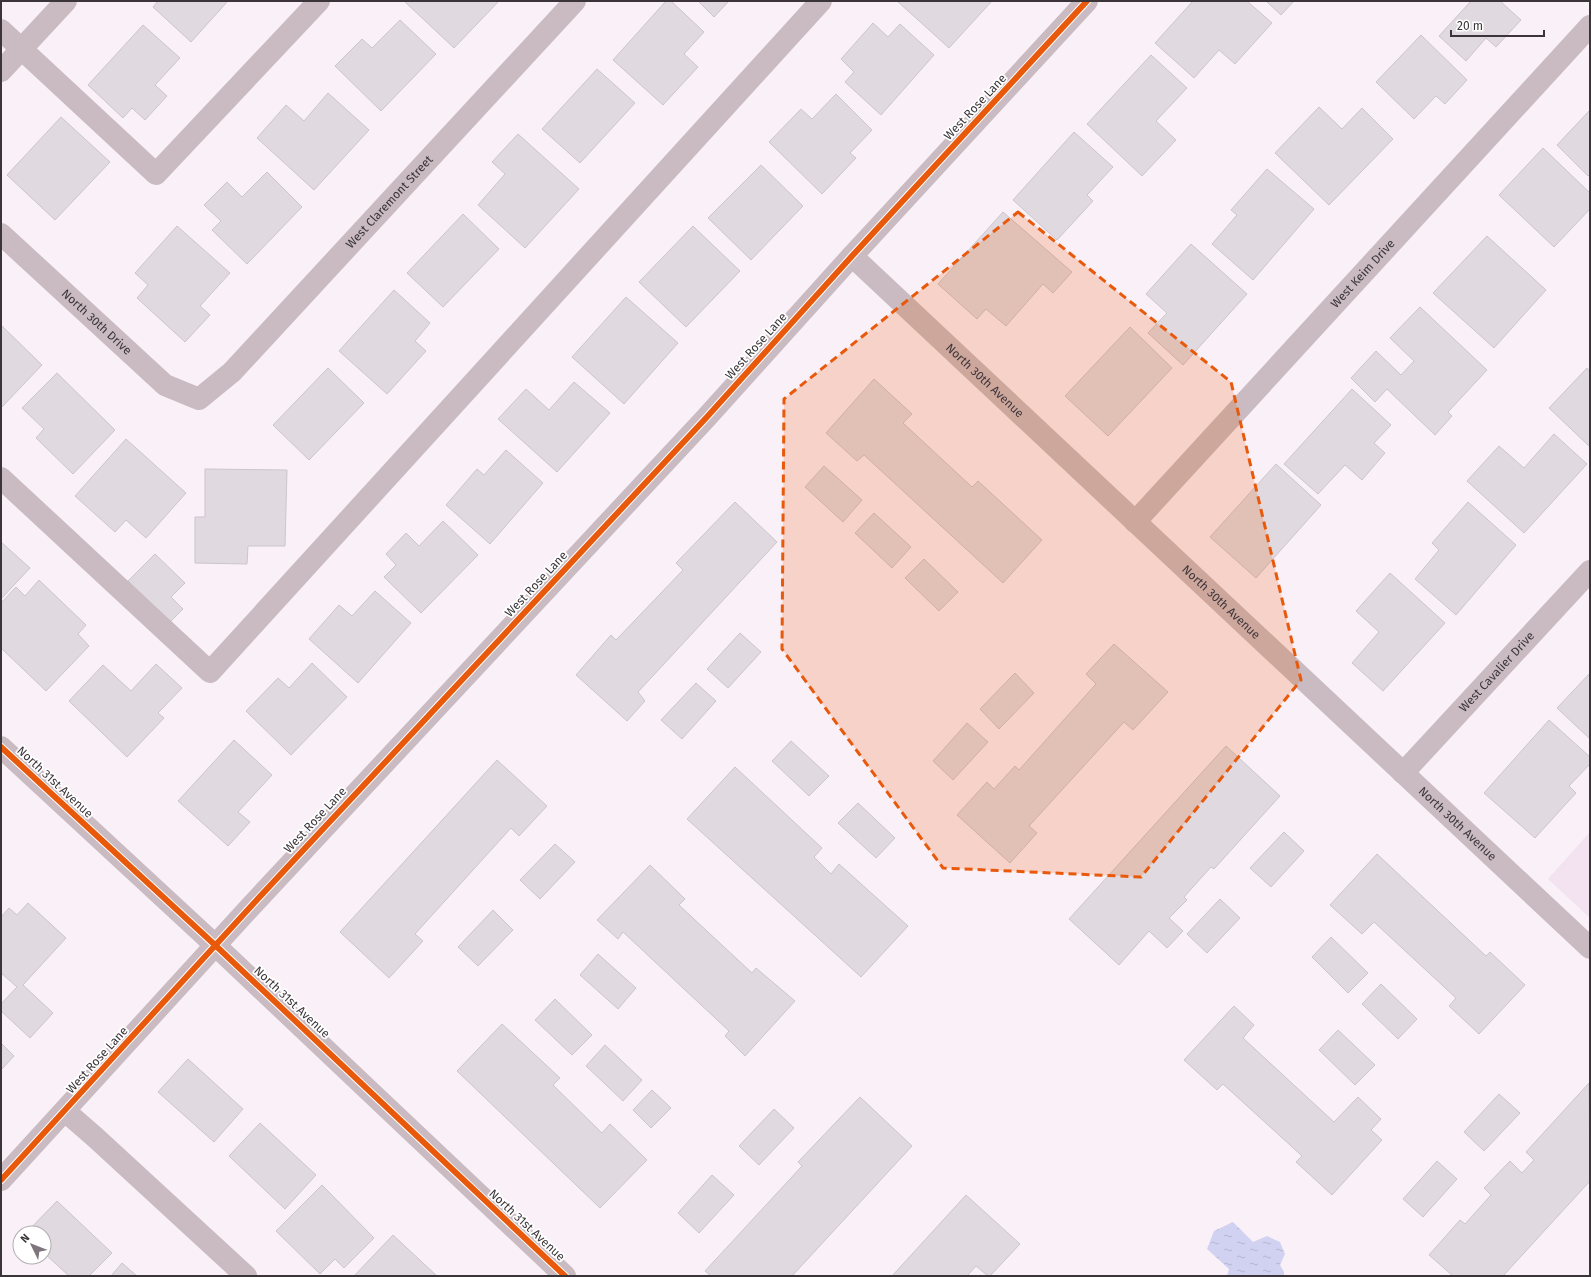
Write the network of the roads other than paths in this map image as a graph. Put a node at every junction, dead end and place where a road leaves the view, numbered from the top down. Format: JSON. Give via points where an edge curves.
{"nodes":[{"id":1,"x":66,"y":1,"type":"edge"},
{"id":2,"x":319,"y":1,"type":"edge"},
{"id":3,"x":575,"y":1,"type":"edge"},
{"id":4,"x":821,"y":1,"type":"edge"},
{"id":5,"x":1087,"y":1,"type":"edge"},
{"id":6,"x":1590,"y":26,"type":"edge"},
{"id":7,"x":1,"y":30,"type":"edge"},
{"id":8,"x":22,"y":49,"type":"junction"},
{"id":9,"x":1,"y":71,"type":"edge"},
{"id":10,"x":1,"y":234,"type":"edge"},
{"id":11,"x":852,"y":256,"type":"junction"},
{"id":12,"x":199,"y":399,"type":"joint"},
{"id":13,"x":1,"y":478,"type":"edge"},
{"id":14,"x":1135,"y":522,"type":"junction"},
{"id":15,"x":1590,"y":571,"type":"edge"},
{"id":16,"x":1,"y":747,"type":"edge"},
{"id":17,"x":1403,"y":774,"type":"junction"},
{"id":18,"x":215,"y":945,"type":"junction"},
{"id":19,"x":1590,"y":948,"type":"edge"},
{"id":20,"x":65,"y":1111,"type":"junction"},
{"id":21,"x":1,"y":1180,"type":"edge"},
{"id":22,"x":246,"y":1276,"type":"edge"},
{"id":23,"x":565,"y":1276,"type":"edge"}],
"edges":[{"from":1,"to":8,"type":"street"},
{"from":2,"to":8,"type":"street","via":[[156,174]]},
{"from":3,"to":12,"type":"street","name":"West Claremont Street","via":[[232,372]]},
{"from":4,"to":13,"type":"street","via":[[210,672]]},
{"from":5,"to":11,"type":"street","name":"West Rose Lane"},
{"from":6,"to":14,"type":"street","name":"West Keim Drive"},
{"from":7,"to":8,"type":"street"},
{"from":8,"to":9,"type":"street"},
{"from":10,"to":12,"type":"street","name":"North 30th Drive","via":[[165,385]]},
{"from":11,"to":14,"type":"street","name":"North 30th Avenue"},
{"from":11,"to":18,"type":"street","name":"West Rose Lane","via":[[706,418]]},
{"from":14,"to":17,"type":"street","name":"North 30th Avenue"},
{"from":15,"to":17,"type":"street","name":"West Cavalier Drive"},
{"from":16,"to":18,"type":"street","name":"North 31st Avenue"},
{"from":17,"to":19,"type":"street","name":"North 30th Avenue"},
{"from":18,"to":20,"type":"street","name":"West Rose Lane"},
{"from":18,"to":23,"type":"street","name":"North 31st Avenue"},
{"from":20,"to":21,"type":"street","name":"West Rose Lane"},
{"from":20,"to":22,"type":"street"}]}
